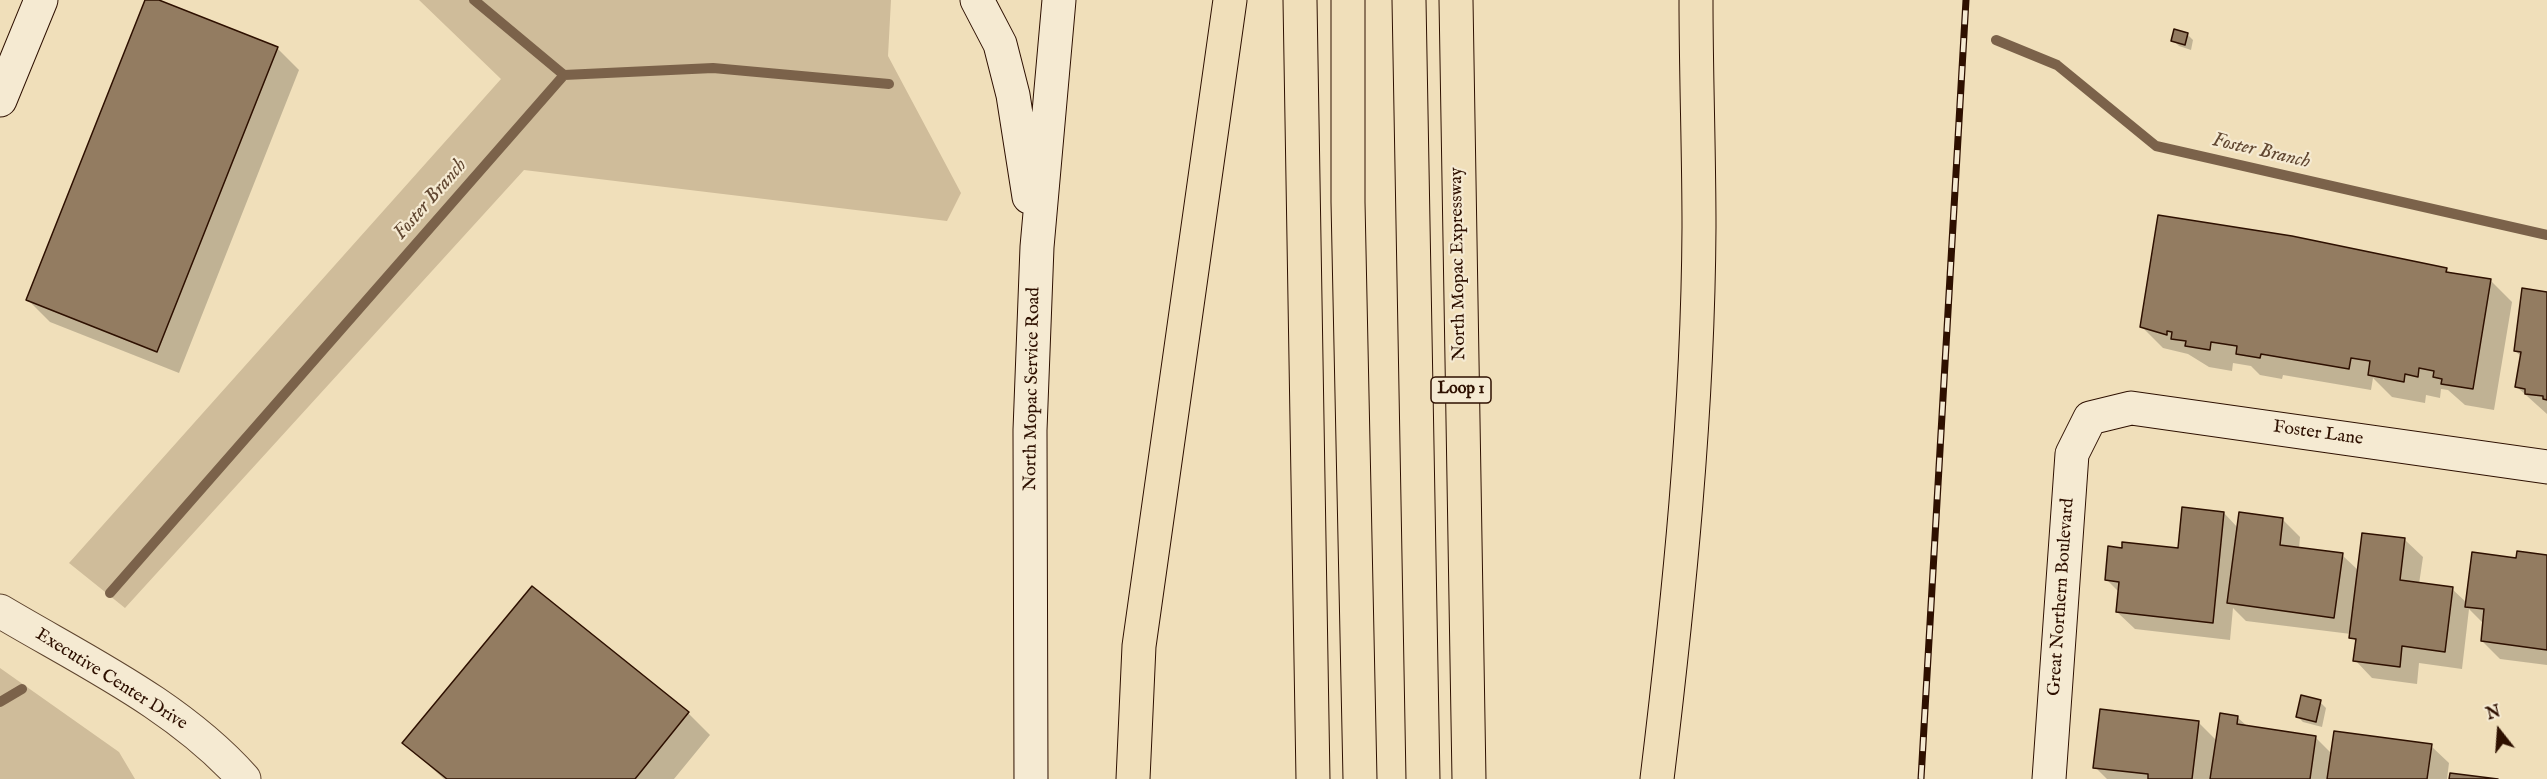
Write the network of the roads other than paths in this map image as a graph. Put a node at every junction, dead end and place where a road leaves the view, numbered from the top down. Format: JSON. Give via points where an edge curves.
{"nodes":[{"id":1,"x":41,"y":0,"type":"edge"},
{"id":2,"x":977,"y":0,"type":"edge"},
{"id":3,"x":1059,"y":0,"type":"edge"},
{"id":4,"x":1230,"y":0,"type":"edge"},
{"id":5,"x":1300,"y":0,"type":"edge"},
{"id":6,"x":1348,"y":0,"type":"edge"},
{"id":7,"x":1409,"y":0,"type":"edge"},
{"id":8,"x":1456,"y":0,"type":"edge"},
{"id":9,"x":1696,"y":0,"type":"edge"},
{"id":10,"x":0,"y":100,"type":"edge"},
{"id":11,"x":1037,"y":247,"type":"junction"},
{"id":12,"x":2090,"y":418,"type":"joint"},
{"id":13,"x":2547,"y":467,"type":"edge"},
{"id":14,"x":0,"y":611,"type":"edge"},
{"id":15,"x":244,"y":779,"type":"edge"},
{"id":16,"x":1031,"y":779,"type":"edge"},
{"id":17,"x":1133,"y":779,"type":"edge"},
{"id":18,"x":1313,"y":779,"type":"edge"},
{"id":19,"x":1360,"y":779,"type":"edge"},
{"id":20,"x":1423,"y":779,"type":"edge"},
{"id":21,"x":1469,"y":779,"type":"edge"},
{"id":22,"x":1657,"y":779,"type":"edge"},
{"id":23,"x":2049,"y":779,"type":"edge"}],
"edges":[{"from":1,"to":10,"type":"street"},
{"from":2,"to":11,"type":"street","via":[[1000,44],[1013,95]]},
{"from":3,"to":11,"type":"street","name":"North Mopac Service Road"},
{"from":4,"to":17,"type":"highway","via":[[1139,646]]},
{"from":5,"to":18,"type":"highway"},
{"from":6,"to":19,"type":"highway","via":[[1348,202]]},
{"from":7,"to":20,"type":"highway"},
{"from":8,"to":21,"type":"highway","name":"North Mopac Expressway","number":"Loop 1"},
{"from":9,"to":22,"type":"highway","via":[[1699,227],[1693,384]]},
{"from":11,"to":16,"type":"street","name":"North Mopac Service Road","via":[[1030,430]]},
{"from":12,"to":13,"type":"street","name":"Foster Lane","via":[[2131,408]]},
{"from":12,"to":23,"type":"street","name":"Great Northern Boulevard","via":[[2072,454]]},
{"from":14,"to":15,"type":"street","name":"Executive Center Drive","via":[[173,714]]}]}
